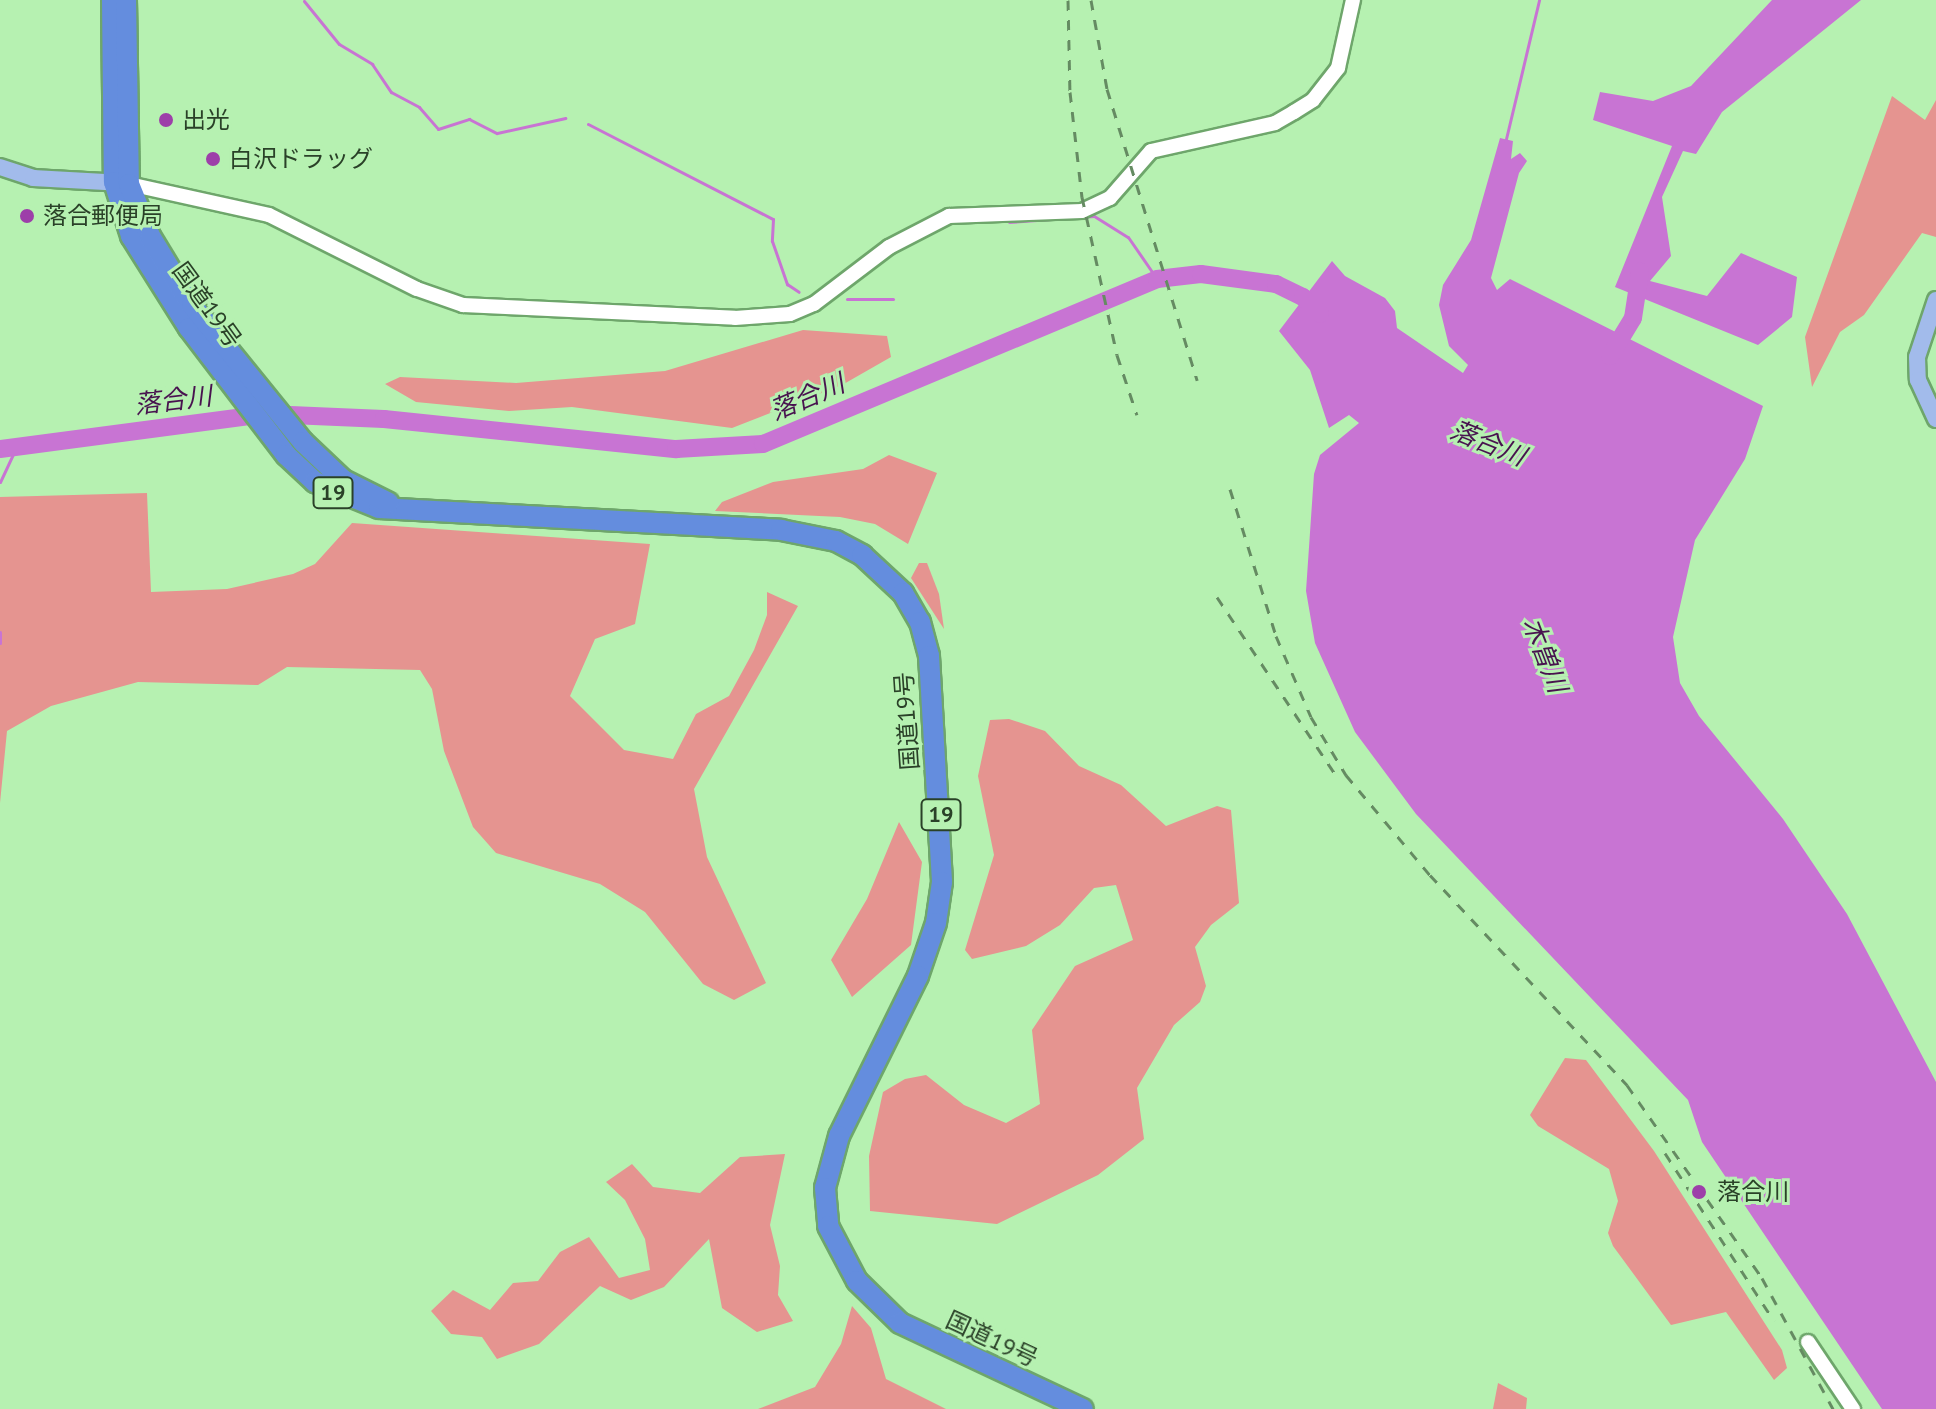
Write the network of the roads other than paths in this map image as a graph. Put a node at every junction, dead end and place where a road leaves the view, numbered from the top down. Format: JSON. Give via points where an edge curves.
{"nodes":[{"id":1,"x":112,"y":0,"type":"edge"},
{"id":2,"x":126,"y":0,"type":"edge"},
{"id":3,"x":1353,"y":0,"type":"edge"},
{"id":4,"x":0,"y":167,"type":"edge"},
{"id":5,"x":121,"y":183,"type":"junction"},
{"id":6,"x":1936,"y":300,"type":"edge"},
{"id":7,"x":248,"y":388,"type":"junction"},
{"id":8,"x":1936,"y":419,"type":"edge"},
{"id":9,"x":392,"y":505,"type":"junction"},
{"id":10,"x":1808,"y":1342,"type":"dead end"},
{"id":11,"x":1083,"y":1409,"type":"edge"},
{"id":12,"x":1853,"y":1409,"type":"edge"}],
"edges":[{"from":1,"to":5,"type":"highway","name":"国道19号","number":"19"},
{"from":2,"to":5,"type":"highway","name":"国道19号","number":"19"},
{"from":3,"to":5,"type":"street","via":[[1338,68],[1313,100],[1284,118],[1151,151],[1110,198],[1082,211],[949,216],[889,247],[814,304],[777,316],[463,305],[417,289],[269,215]]},
{"from":4,"to":5,"type":"main road","via":[[33,178]]},
{"from":5,"to":7,"type":"highway","name":"国道19号","number":"19","via":[[131,236],[155,280]]},
{"from":6,"to":8,"type":"main road","via":[[1917,357],[1918,380]]},
{"from":7,"to":9,"type":"highway","name":"国道19号","number":"19","via":[[343,480]]},
{"from":7,"to":9,"type":"highway","name":"国道19号","number":"19","via":[[286,455],[328,490],[379,508]]},
{"from":9,"to":11,"type":"highway","name":"国道19号","number":"19","via":[[781,530],[836,541],[862,555],[903,593],[920,622],[929,656],[942,882],[936,923],[918,976],[839,1136],[825,1188],[828,1226],[857,1281],[900,1323]]},
{"from":10,"to":12,"type":"street"}]}
